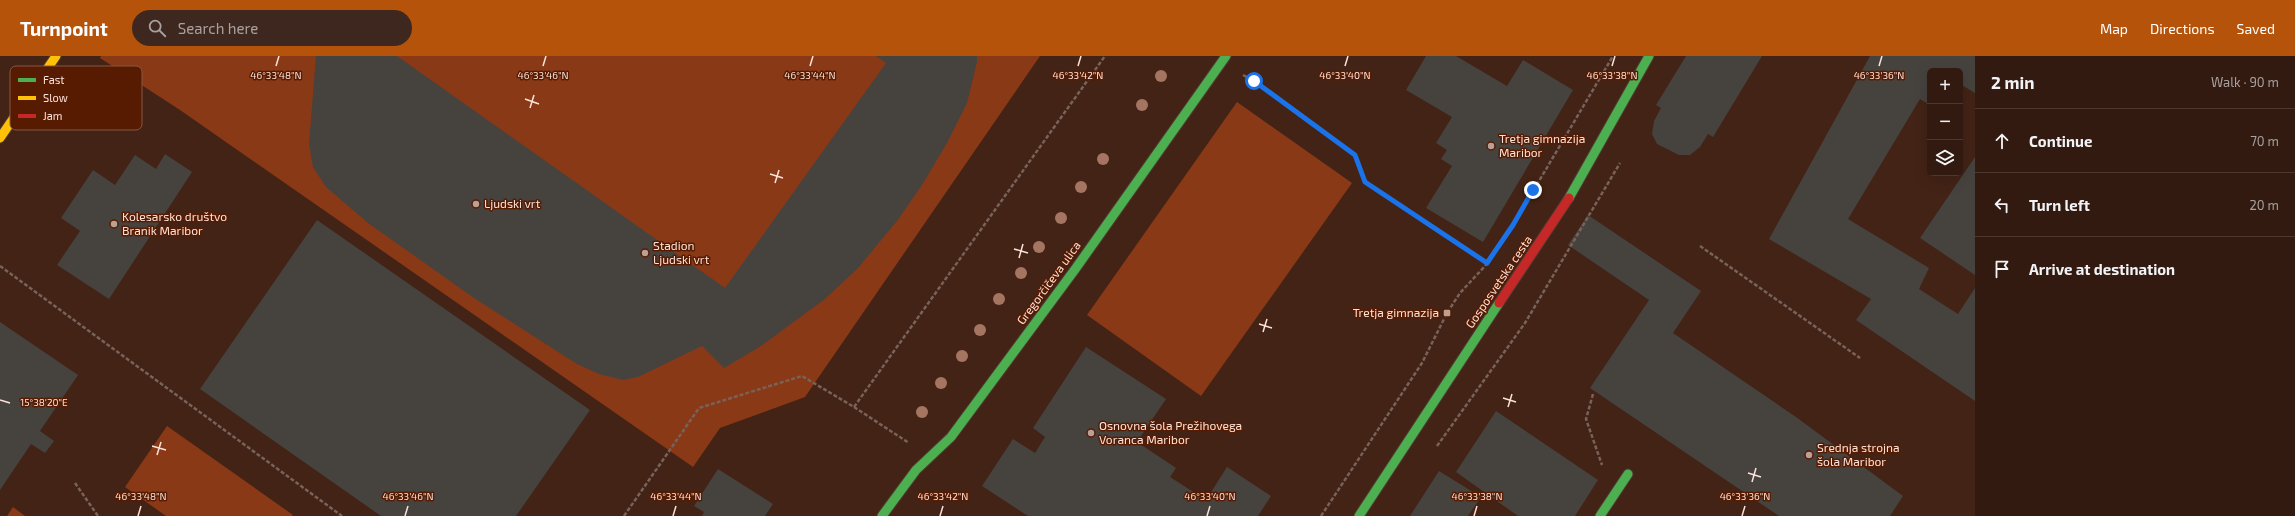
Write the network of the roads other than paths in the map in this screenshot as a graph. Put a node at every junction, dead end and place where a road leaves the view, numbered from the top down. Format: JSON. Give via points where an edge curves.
{"nodes":[{"id":1,"x":56,"y":56,"type":"edge"},
{"id":2,"x":1649,"y":56,"type":"edge"},
{"id":3,"x":1223,"y":60,"type":"edge"},
{"id":4,"x":49,"y":66,"type":"edge"},
{"id":5,"x":10,"y":123,"type":"edge"},
{"id":6,"x":0,"y":138,"type":"edge"},
{"id":7,"x":1628,"y":474,"type":"dead end"},
{"id":8,"x":882,"y":516,"type":"edge"},
{"id":9,"x":1359,"y":516,"type":"edge"},
{"id":10,"x":1600,"y":516,"type":"edge"}],
"edges":[{"from":1,"to":4,"type":"street"},
{"from":2,"to":9,"type":"street","name":"Gosposvetska cesta","via":[[1563,209]]},
{"from":3,"to":8,"type":"street","name":"Gregorčičeva ulica","via":[[1076,268],[965,418],[951,436],[927,457]]},
{"from":5,"to":6,"type":"street"},
{"from":7,"to":10,"type":"street"}]}
